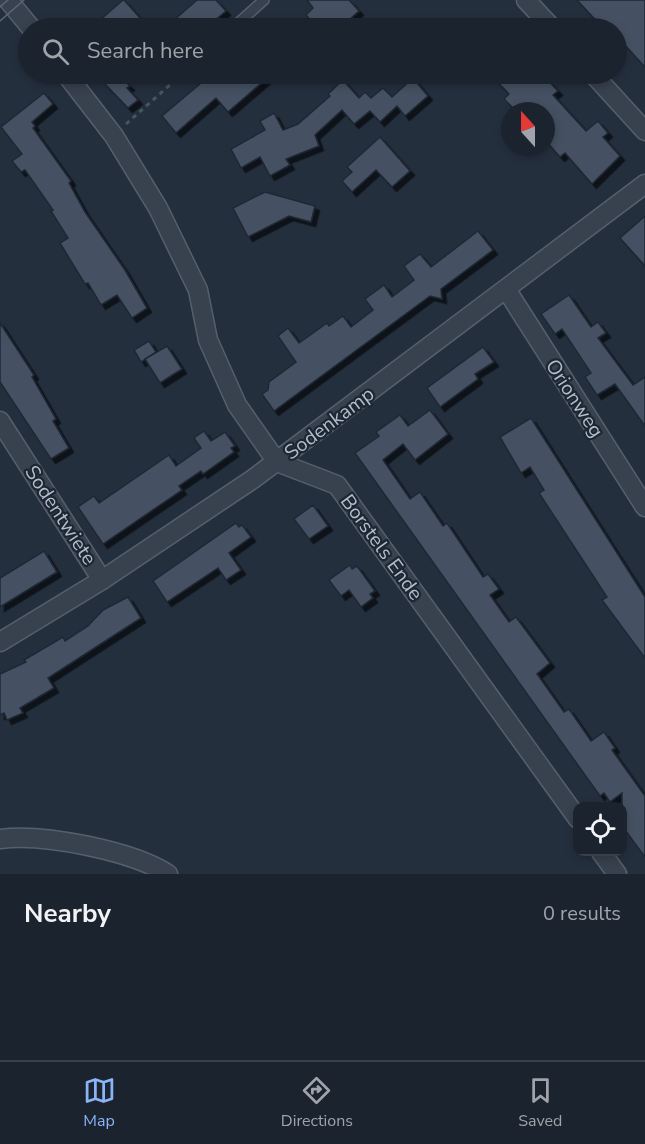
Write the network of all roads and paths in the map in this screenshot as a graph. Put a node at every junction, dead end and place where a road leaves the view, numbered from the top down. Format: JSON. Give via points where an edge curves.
{"nodes":[{"id":1,"x":8,"y":0,"type":"edge"},
{"id":2,"x":264,"y":0,"type":"edge"},
{"id":3,"x":526,"y":0,"type":"edge"},
{"id":4,"x":23,"y":18,"type":"edge"},
{"id":5,"x":244,"y":18,"type":"edge"},
{"id":6,"x":543,"y":18,"type":"edge"},
{"id":7,"x":74,"y":84,"type":"edge"},
{"id":8,"x":171,"y":84,"type":"edge"},
{"id":9,"x":602,"y":84,"type":"edge"},
{"id":10,"x":131,"y":119,"type":"dead end"},
{"id":11,"x":645,"y":131,"type":"edge"},
{"id":12,"x":645,"y":184,"type":"edge"},
{"id":13,"x":506,"y":289,"type":"junction"},
{"id":14,"x":0,"y":420,"type":"edge"},
{"id":15,"x":277,"y":462,"type":"junction"},
{"id":16,"x":645,"y":507,"type":"edge"},
{"id":17,"x":102,"y":580,"type":"junction"},
{"id":18,"x":0,"y":642,"type":"edge"},
{"id":19,"x":573,"y":812,"type":"edge"},
{"id":20,"x":0,"y":839,"type":"edge"},
{"id":21,"x":604,"y":856,"type":"edge"},
{"id":22,"x":168,"y":874,"type":"edge"},
{"id":23,"x":617,"y":874,"type":"edge"}],
"edges":[{"from":1,"to":4,"type":"street"},
{"from":2,"to":5,"type":"lane"},
{"from":3,"to":6,"type":"street"},
{"from":7,"to":15,"type":"street","via":[[114,136],[158,207],[198,290],[208,340],[237,405]]},
{"from":8,"to":10,"type":"path"},
{"from":9,"to":11,"type":"street"},
{"from":12,"to":13,"type":"street","name":"Sodenkamp"},
{"from":13,"to":15,"type":"street","name":"Sodenkamp"},
{"from":13,"to":16,"type":"street","name":"Orionweg"},
{"from":14,"to":17,"type":"street","name":"Sodentwiete"},
{"from":15,"to":17,"type":"street","name":"Sodenkamp"},
{"from":15,"to":19,"type":"street","name":"Borstels Ende","via":[[337,485]]},
{"from":17,"to":18,"type":"street","name":"Sodenkamp"},
{"from":20,"to":22,"type":"street","via":[[14,837],[89,846],[158,867]]},
{"from":21,"to":23,"type":"street"}]}
